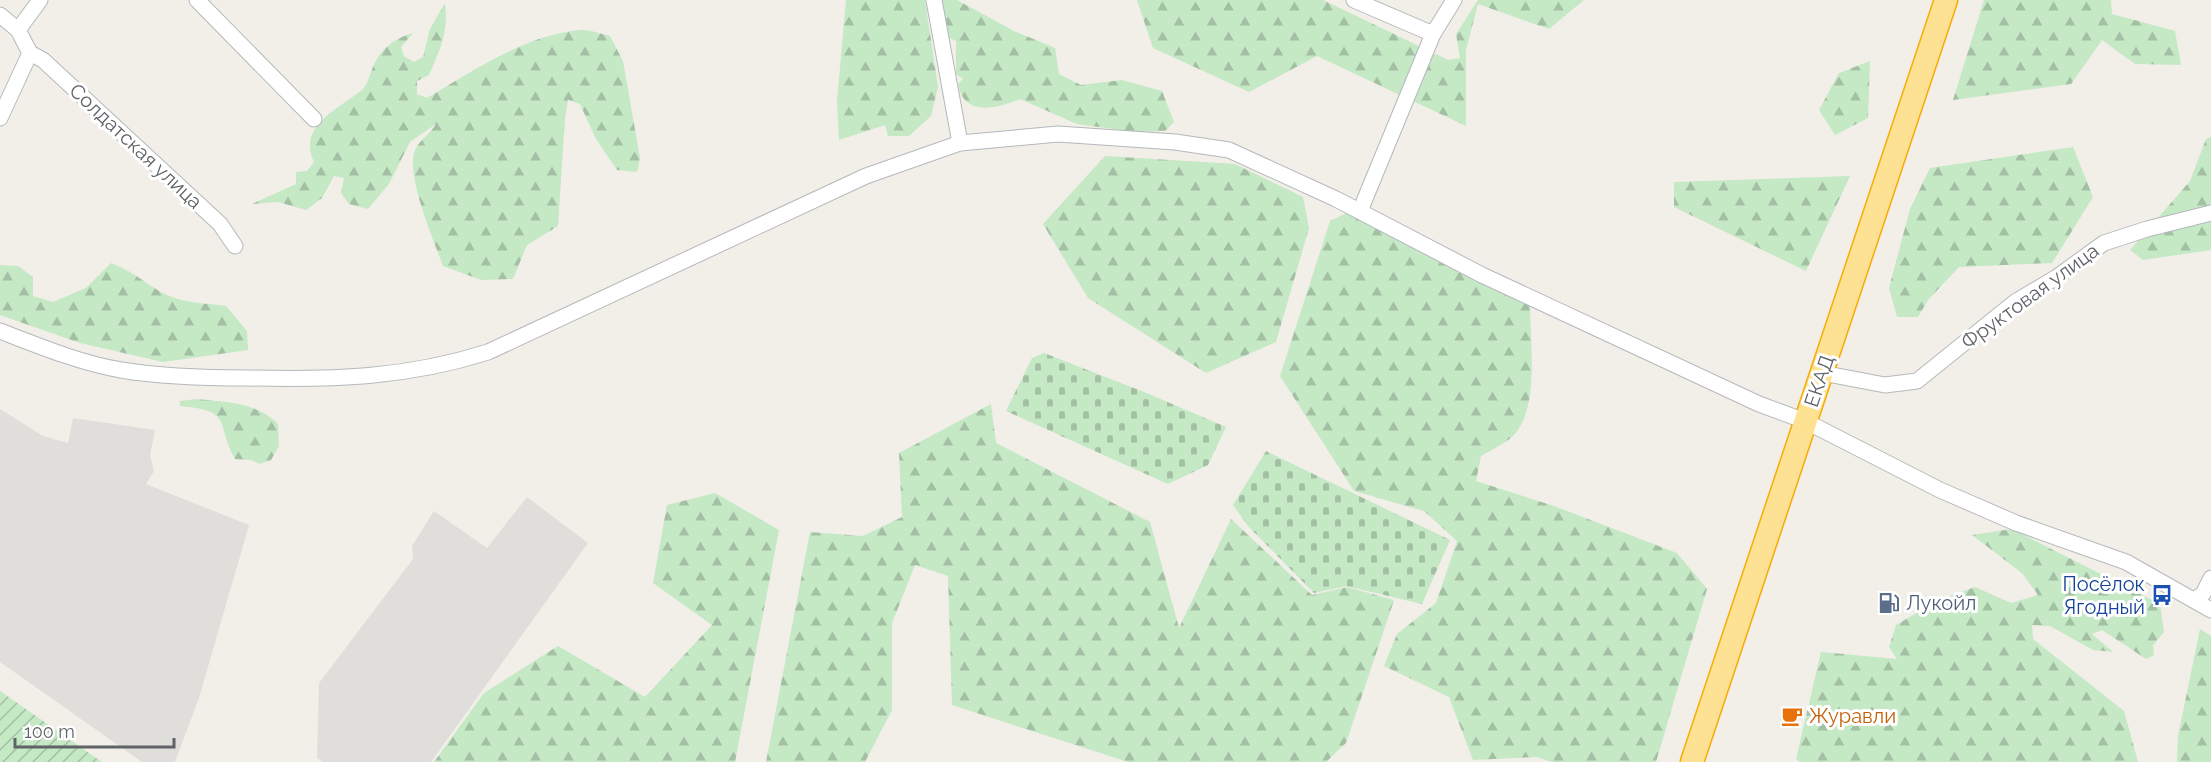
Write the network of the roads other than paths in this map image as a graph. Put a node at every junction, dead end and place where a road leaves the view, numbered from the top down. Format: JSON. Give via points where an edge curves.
{"nodes":[{"id":1,"x":39,"y":0,"type":"edge"},
{"id":2,"x":197,"y":0,"type":"edge"},
{"id":3,"x":934,"y":0,"type":"edge"},
{"id":4,"x":1354,"y":0,"type":"edge"},
{"id":5,"x":1454,"y":0,"type":"edge"},
{"id":6,"x":1946,"y":0,"type":"edge"},
{"id":7,"x":0,"y":15,"type":"edge"},
{"id":8,"x":18,"y":30,"type":"junction"},
{"id":9,"x":1433,"y":33,"type":"junction"},
{"id":10,"x":30,"y":53,"type":"junction"},
{"id":11,"x":0,"y":118,"type":"edge"},
{"id":12,"x":314,"y":119,"type":"dead end"},
{"id":13,"x":960,"y":143,"type":"junction"},
{"id":14,"x":1360,"y":211,"type":"junction"},
{"id":15,"x":2211,"y":213,"type":"edge"},
{"id":16,"x":235,"y":246,"type":"dead end"},
{"id":17,"x":0,"y":331,"type":"edge"},
{"id":18,"x":1822,"y":373,"type":"junction"},
{"id":19,"x":1880,"y":384,"type":"junction"},
{"id":20,"x":1865,"y":392,"type":"dead end"},
{"id":21,"x":1805,"y":421,"type":"junction"},
{"id":22,"x":2211,"y":578,"type":"edge"},
{"id":23,"x":2202,"y":596,"type":"edge"},
{"id":24,"x":2211,"y":610,"type":"edge"},
{"id":25,"x":1692,"y":762,"type":"edge"}],
"edges":[{"from":1,"to":8,"type":"street"},
{"from":2,"to":12,"type":"street"},
{"from":3,"to":13,"type":"street"},
{"from":4,"to":9,"type":"street"},
{"from":5,"to":9,"type":"street"},
{"from":6,"to":18,"type":"highway","name":"ЕКАД"},
{"from":7,"to":8,"type":"street","name":"Солдатская улица"},
{"from":8,"to":10,"type":"street","name":"Солдатская улица"},
{"from":9,"to":14,"type":"street"},
{"from":10,"to":11,"type":"street"},
{"from":10,"to":16,"type":"street","name":"Солдатская улица","via":[[43,60],[220,224]]},
{"from":13,"to":14,"type":"street","via":[[1058,134],[1229,150]]},
{"from":13,"to":17,"type":"street","via":[[866,176],[488,352],[450,364],[337,380],[166,375],[97,364]]},
{"from":14,"to":21,"type":"street","via":[[1482,275],[1759,404]]},
{"from":15,"to":19,"type":"street","name":"Фруктовая улица","via":[[2104,243],[2015,302],[1917,381]]},
{"from":18,"to":19,"type":"street","name":"Фруктовая улица"},
{"from":18,"to":21,"type":"highway","name":"ЕКАД"},
{"from":19,"to":20,"type":"street"},
{"from":21,"to":23,"type":"street","via":[[2016,524],[2126,562]]},
{"from":21,"to":25,"type":"highway","name":"ЕКАД"},
{"from":22,"to":23,"type":"street"},
{"from":23,"to":24,"type":"street"}]}
